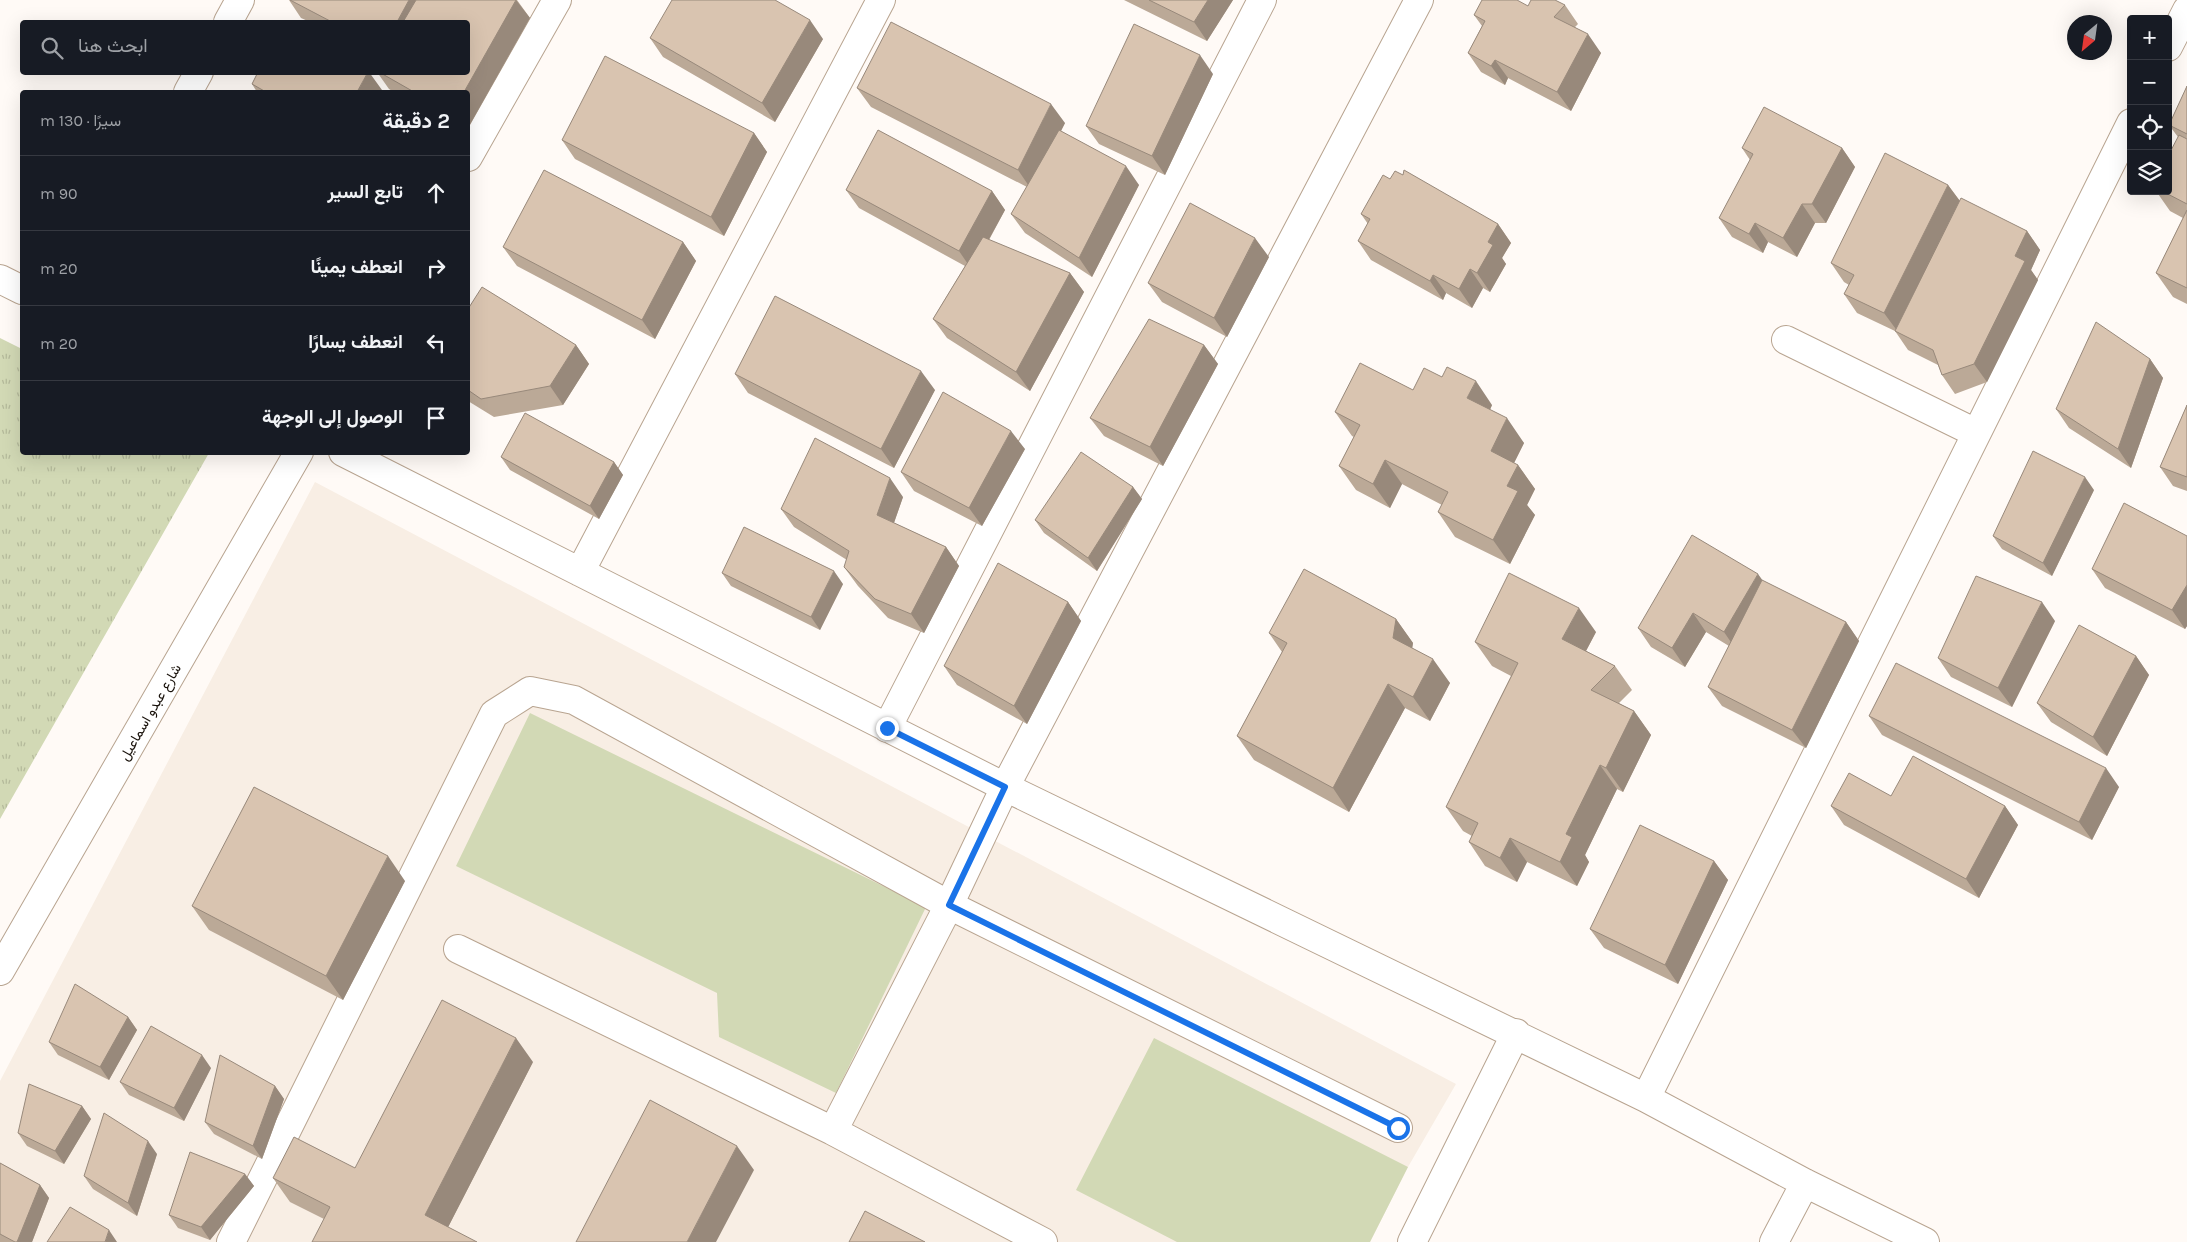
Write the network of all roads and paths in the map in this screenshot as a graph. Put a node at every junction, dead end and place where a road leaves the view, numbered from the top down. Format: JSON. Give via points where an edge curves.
{"nodes":[{"id":1,"x":240,"y":0,"type":"edge"},
{"id":2,"x":557,"y":0,"type":"edge"},
{"id":3,"x":881,"y":0,"type":"edge"},
{"id":4,"x":1262,"y":0,"type":"edge"},
{"id":5,"x":1419,"y":0,"type":"edge"},
{"id":6,"x":2187,"y":10,"type":"edge"},
{"id":7,"x":229,"y":20,"type":"edge"},
{"id":8,"x":2172,"y":40,"type":"edge"},
{"id":9,"x":197,"y":75,"type":"edge"},
{"id":10,"x":189,"y":90,"type":"edge"},
{"id":11,"x":2127,"y":130,"type":"edge"},
{"id":12,"x":470,"y":153,"type":"edge"},
{"id":13,"x":0,"y":279,"type":"edge"},
{"id":14,"x":20,"y":289,"type":"edge"},
{"id":15,"x":1786,"y":340,"type":"dead end"},
{"id":16,"x":1976,"y":434,"type":"junction"},
{"id":17,"x":297,"y":455,"type":"edge"},
{"id":18,"x":349,"y":455,"type":"edge"},
{"id":19,"x":580,"y":572,"type":"junction"},
{"id":20,"x":887,"y":728,"type":"junction"},
{"id":21,"x":1005,"y":787,"type":"junction"},
{"id":22,"x":949,"y":905,"type":"junction"},
{"id":23,"x":458,"y":949,"type":"dead end"},
{"id":24,"x":0,"y":971,"type":"edge"},
{"id":25,"x":1516,"y":1033,"type":"junction"},
{"id":26,"x":1646,"y":1098,"type":"junction"},
{"id":27,"x":1398,"y":1128,"type":"dead end"},
{"id":28,"x":832,"y":1131,"type":"junction"},
{"id":29,"x":1805,"y":1183,"type":"junction"},
{"id":30,"x":231,"y":1242,"type":"edge"},
{"id":31,"x":1043,"y":1242,"type":"edge"},
{"id":32,"x":1412,"y":1242,"type":"edge"},
{"id":33,"x":1774,"y":1242,"type":"edge"},
{"id":34,"x":1925,"y":1242,"type":"edge"}],
"edges":[{"from":1,"to":7,"type":"street"},
{"from":2,"to":12,"type":"street"},
{"from":3,"to":19,"type":"street"},
{"from":4,"to":20,"type":"street"},
{"from":5,"to":21,"type":"street"},
{"from":6,"to":8,"type":"street"},
{"from":9,"to":10,"type":"street"},
{"from":11,"to":16,"type":"street"},
{"from":13,"to":14,"type":"street"},
{"from":15,"to":16,"type":"street"},
{"from":16,"to":26,"type":"street"},
{"from":17,"to":24,"type":"street","name":"شارع عبدو اسماعيل"},
{"from":18,"to":19,"type":"street"},
{"from":19,"to":20,"type":"street"},
{"from":20,"to":21,"type":"street"},
{"from":21,"to":22,"type":"street"},
{"from":21,"to":25,"type":"street"},
{"from":22,"to":27,"type":"street"},
{"from":22,"to":28,"type":"street"},
{"from":22,"to":30,"type":"street","via":[[574,700],[530,692],[494,714]]},
{"from":23,"to":28,"type":"street"},
{"from":25,"to":26,"type":"street"},
{"from":25,"to":32,"type":"street"},
{"from":26,"to":29,"type":"street"},
{"from":28,"to":31,"type":"street"},
{"from":29,"to":33,"type":"street"},
{"from":29,"to":34,"type":"street"}]}
